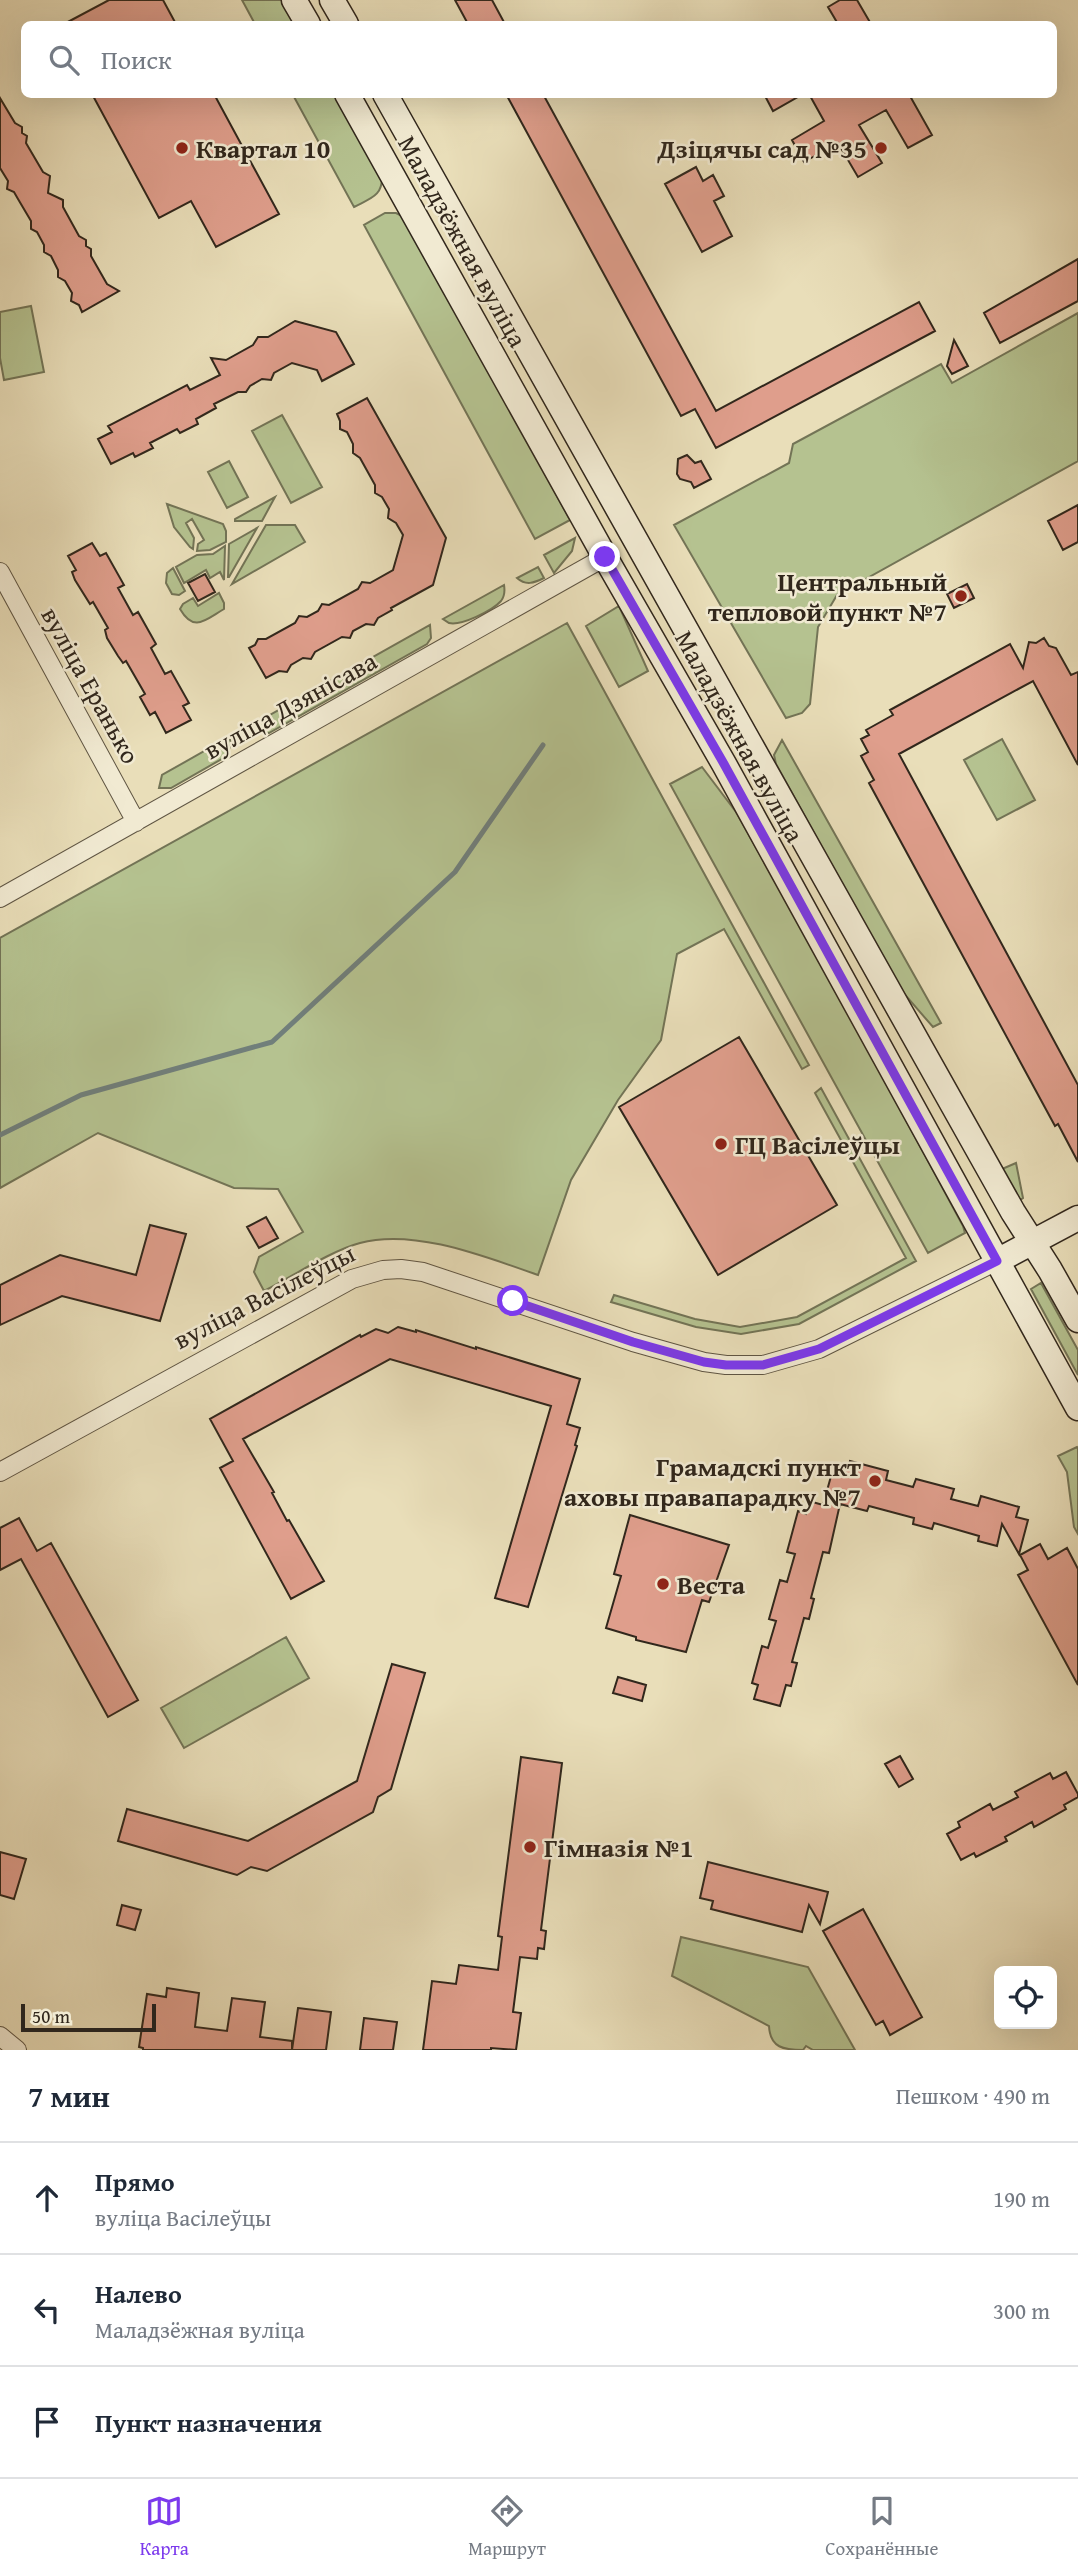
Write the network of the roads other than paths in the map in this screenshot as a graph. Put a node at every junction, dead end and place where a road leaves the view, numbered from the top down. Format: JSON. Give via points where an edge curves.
{"nodes":[{"id":1,"x":294,"y":0,"type":"edge"},
{"id":2,"x":332,"y":0,"type":"edge"},
{"id":3,"x":306,"y":21,"type":"edge"},
{"id":4,"x":344,"y":21,"type":"edge"},
{"id":5,"x":349,"y":98,"type":"edge"},
{"id":6,"x":387,"y":98,"type":"edge"},
{"id":7,"x":635,"y":540,"type":"junction"},
{"id":8,"x":605,"y":557,"type":"junction"},
{"id":9,"x":0,"y":572,"type":"edge"},
{"id":10,"x":752,"y":748,"type":"junction"},
{"id":11,"x":724,"y":764,"type":"junction"},
{"id":12,"x":136,"y":822,"type":"junction"},
{"id":13,"x":0,"y":898,"type":"edge"},
{"id":14,"x":1078,"y":1217,"type":"edge"},
{"id":15,"x":1032,"y":1242,"type":"junction"},
{"id":16,"x":997,"y":1261,"type":"junction"},
{"id":17,"x":1078,"y":1320,"type":"edge"},
{"id":18,"x":1078,"y":1408,"type":"edge"},
{"id":19,"x":0,"y":1472,"type":"edge"},
{"id":20,"x":0,"y":2036,"type":"edge"},
{"id":21,"x":17,"y":2050,"type":"edge"}],
"edges":[{"from":1,"to":3,"type":"main road"},
{"from":2,"to":4,"type":"main road"},
{"from":5,"to":8,"type":"main road","name":"Маладзёжная вуліца"},
{"from":6,"to":7,"type":"main road","name":"Маладзёжная вуліца"},
{"from":7,"to":8,"type":"main road"},
{"from":7,"to":10,"type":"main road","name":"Маладзёжная вуліца"},
{"from":8,"to":11,"type":"main road","name":"Маладзёжная вуліца"},
{"from":8,"to":12,"type":"street","name":"вуліца Дзянісава"},
{"from":9,"to":12,"type":"street","name":"вуліца Еранько"},
{"from":10,"to":11,"type":"main road"},
{"from":10,"to":15,"type":"main road","name":"Маладзёжная вуліца"},
{"from":11,"to":16,"type":"main road","name":"Маладзёжная вуліца"},
{"from":12,"to":13,"type":"street","name":"вуліца Дзянісава"},
{"from":14,"to":15,"type":"main road","name":"вуліца Васілеўцы"},
{"from":15,"to":16,"type":"main road","name":"вуліца Васілеўцы"},
{"from":15,"to":17,"type":"main road","name":"Маладзёжная вуліца"},
{"from":16,"to":18,"type":"main road","name":"Маладзёжная вуліца"},
{"from":16,"to":19,"type":"street","name":"вуліца Васілеўцы","via":[[819,1349],[763,1365],[704,1362],[442,1277],[383,1270],[352,1279]]},
{"from":20,"to":21,"type":"street"}]}
